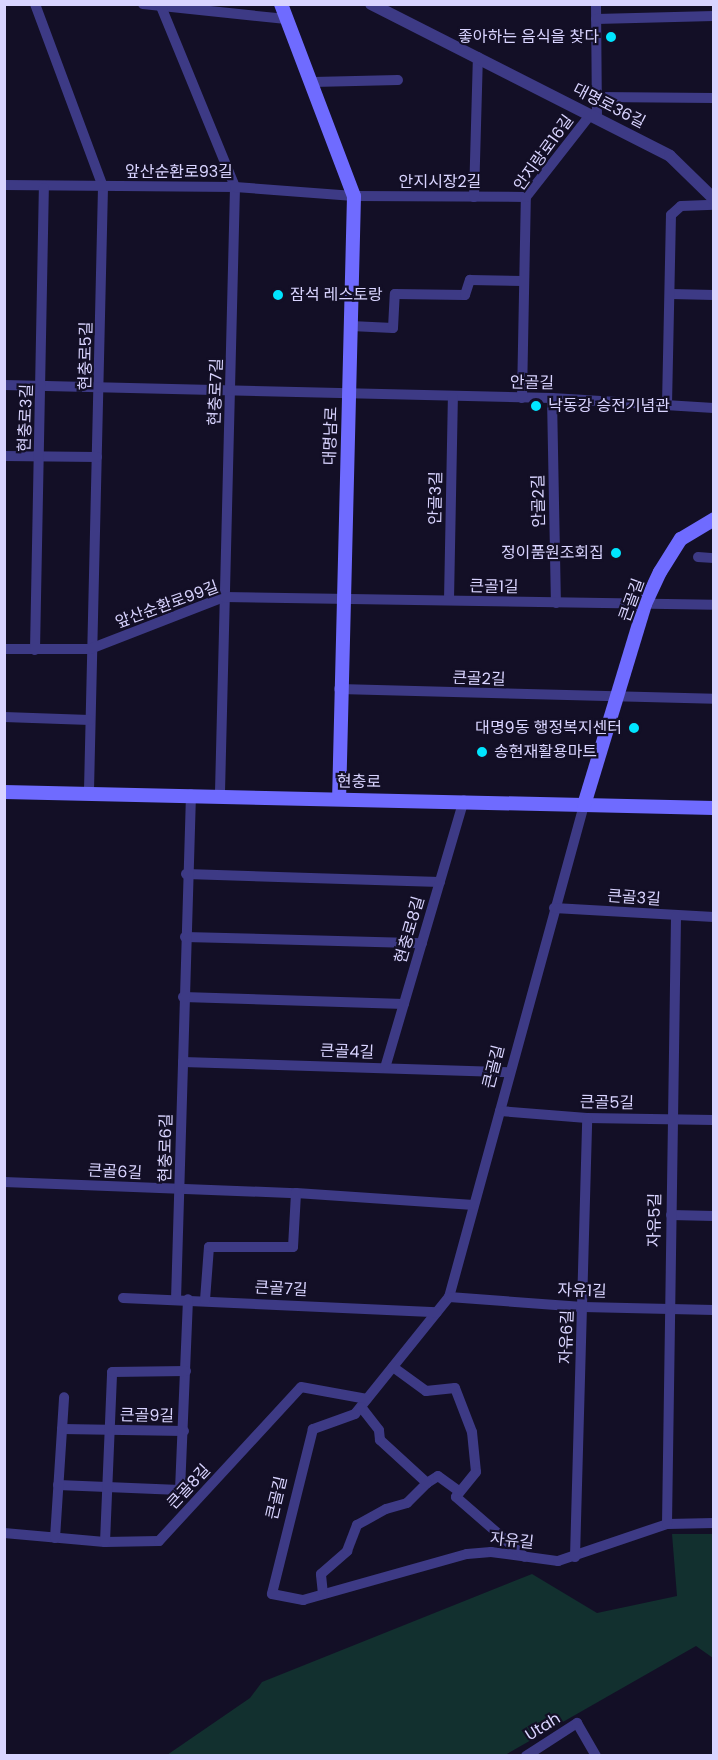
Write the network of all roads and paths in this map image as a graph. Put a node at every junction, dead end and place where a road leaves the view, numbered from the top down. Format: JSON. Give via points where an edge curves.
{"nodes":[{"id":1,"x":35,"y":4,"type":"edge"},
{"id":2,"x":143,"y":4,"type":"edge"},
{"id":3,"x":281,"y":4,"type":"edge"},
{"id":4,"x":371,"y":4,"type":"edge"},
{"id":5,"x":596,"y":4,"type":"edge"},
{"id":6,"x":682,"y":4,"type":"edge"},
{"id":7,"x":162,"y":6,"type":"edge"},
{"id":8,"x":714,"y":16,"type":"edge"},
{"id":9,"x":682,"y":17,"type":"junction"},
{"id":10,"x":286,"y":19,"type":"junction"},
{"id":11,"x":596,"y":19,"type":"junction"},
{"id":12,"x":478,"y":57,"type":"junction"},
{"id":13,"x":398,"y":80,"type":"dead end"},
{"id":14,"x":313,"y":82,"type":"junction"},
{"id":15,"x":597,"y":97,"type":"junction"},
{"id":16,"x":714,"y":98,"type":"edge"},
{"id":17,"x":594,"y":117,"type":"junction"},
{"id":18,"x":4,"y":185,"type":"edge"},
{"id":19,"x":103,"y":187,"type":"junction"},
{"id":20,"x":235,"y":187,"type":"junction"},
{"id":21,"x":44,"y":188,"type":"junction"},
{"id":22,"x":354,"y":196,"type":"junction"},
{"id":23,"x":474,"y":197,"type":"junction"},
{"id":24,"x":525,"y":197,"type":"junction"},
{"id":25,"x":714,"y":199,"type":"edge"},
{"id":26,"x":714,"y":204,"type":"edge"},
{"id":27,"x":523,"y":281,"type":"junction"},
{"id":28,"x":671,"y":294,"type":"junction"},
{"id":29,"x":714,"y":295,"type":"edge"},
{"id":30,"x":351,"y":326,"type":"junction"},
{"id":31,"x":4,"y":385,"type":"edge"},
{"id":32,"x":43,"y":386,"type":"junction"},
{"id":33,"x":101,"y":388,"type":"junction"},
{"id":34,"x":231,"y":392,"type":"junction"},
{"id":35,"x":349,"y":395,"type":"junction"},
{"id":36,"x":453,"y":397,"type":"junction"},
{"id":37,"x":522,"y":398,"type":"junction"},
{"id":38,"x":552,"y":398,"type":"junction"},
{"id":39,"x":667,"y":405,"type":"junction"},
{"id":40,"x":714,"y":408,"type":"edge"},
{"id":41,"x":4,"y":456,"type":"edge"},
{"id":42,"x":40,"y":456,"type":"junction"},
{"id":43,"x":97,"y":457,"type":"junction"},
{"id":44,"x":714,"y":519,"type":"edge"},
{"id":45,"x":698,"y":557,"type":"dead end"},
{"id":46,"x":714,"y":558,"type":"edge"},
{"id":47,"x":224,"y":597,"type":"junction"},
{"id":48,"x":342,"y":597,"type":"junction"},
{"id":49,"x":449,"y":600,"type":"junction"},
{"id":50,"x":556,"y":603,"type":"junction"},
{"id":51,"x":645,"y":604,"type":"junction"},
{"id":52,"x":714,"y":605,"type":"edge"},
{"id":53,"x":4,"y":649,"type":"edge"},
{"id":54,"x":90,"y":649,"type":"junction"},
{"id":55,"x":35,"y":650,"type":"junction"},
{"id":56,"x":339,"y":689,"type":"junction"},
{"id":57,"x":619,"y":699,"type":"junction"},
{"id":58,"x":714,"y":699,"type":"edge"},
{"id":59,"x":4,"y":717,"type":"edge"},
{"id":60,"x":90,"y":720,"type":"junction"},
{"id":61,"x":4,"y":792,"type":"edge"},
{"id":62,"x":89,"y":792,"type":"junction"},
{"id":63,"x":191,"y":794,"type":"junction"},
{"id":64,"x":220,"y":794,"type":"junction"},
{"id":65,"x":339,"y":799,"type":"junction"},
{"id":66,"x":464,"y":800,"type":"junction"},
{"id":67,"x":584,"y":804,"type":"junction"},
{"id":68,"x":714,"y":808,"type":"edge"},
{"id":69,"x":186,"y":874,"type":"junction"},
{"id":70,"x":440,"y":882,"type":"junction"},
{"id":71,"x":554,"y":908,"type":"junction"},
{"id":72,"x":676,"y":916,"type":"junction"},
{"id":73,"x":714,"y":917,"type":"edge"},
{"id":74,"x":185,"y":937,"type":"junction"},
{"id":75,"x":422,"y":943,"type":"junction"},
{"id":76,"x":183,"y":997,"type":"junction"},
{"id":77,"x":404,"y":1004,"type":"junction"},
{"id":78,"x":183,"y":1062,"type":"junction"},
{"id":79,"x":385,"y":1068,"type":"junction"},
{"id":80,"x":509,"y":1072,"type":"junction"},
{"id":81,"x":500,"y":1111,"type":"junction"},
{"id":82,"x":586,"y":1118,"type":"junction"},
{"id":83,"x":673,"y":1118,"type":"junction"},
{"id":84,"x":714,"y":1120,"type":"edge"},
{"id":85,"x":4,"y":1182,"type":"edge"},
{"id":86,"x":180,"y":1190,"type":"junction"},
{"id":87,"x":296,"y":1193,"type":"junction"},
{"id":88,"x":474,"y":1205,"type":"junction"},
{"id":89,"x":671,"y":1215,"type":"junction"},
{"id":90,"x":714,"y":1216,"type":"edge"},
{"id":91,"x":449,"y":1297,"type":"junction"},
{"id":92,"x":123,"y":1298,"type":"dead end"},
{"id":93,"x":176,"y":1299,"type":"junction"},
{"id":94,"x":188,"y":1299,"type":"junction"},
{"id":95,"x":205,"y":1300,"type":"junction"},
{"id":96,"x":583,"y":1307,"type":"junction"},
{"id":97,"x":669,"y":1307,"type":"junction"},
{"id":98,"x":714,"y":1310,"type":"edge"},
{"id":99,"x":437,"y":1312,"type":"junction"},
{"id":100,"x":393,"y":1367,"type":"junction"},
{"id":101,"x":186,"y":1371,"type":"junction"},
{"id":102,"x":64,"y":1396,"type":"dead end"},
{"id":103,"x":364,"y":1403,"type":"junction"},
{"id":104,"x":62,"y":1429,"type":"junction"},
{"id":105,"x":109,"y":1430,"type":"junction"},
{"id":106,"x":184,"y":1431,"type":"junction"},
{"id":107,"x":427,"y":1484,"type":"junction"},
{"id":108,"x":58,"y":1485,"type":"junction"},
{"id":109,"x":108,"y":1487,"type":"junction"},
{"id":110,"x":460,"y":1492,"type":"junction"},
{"id":111,"x":714,"y":1523,"type":"edge"},
{"id":112,"x":667,"y":1524,"type":"junction"},
{"id":113,"x":4,"y":1533,"type":"edge"},
{"id":114,"x":55,"y":1538,"type":"junction"},
{"id":115,"x":105,"y":1542,"type":"junction"},
{"id":116,"x":525,"y":1557,"type":"junction"},
{"id":117,"x":575,"y":1557,"type":"junction"},
{"id":118,"x":272,"y":1594,"type":"joint"},
{"id":119,"x":323,"y":1594,"type":"junction"},
{"id":120,"x":526,"y":1755,"type":"edge"},
{"id":121,"x":596,"y":1755,"type":"edge"}],
"edges":[{"from":1,"to":19,"type":"street","name":"현충로5길"},
{"from":2,"to":7,"type":"street"},
{"from":3,"to":10,"type":"main road","name":"대명남로"},
{"from":4,"to":12,"type":"street","name":"대명로36길"},
{"from":5,"to":11,"type":"street","name":"안지랑로16길"},
{"from":6,"to":9,"type":"street"},
{"from":7,"to":10,"type":"street"},
{"from":7,"to":20,"type":"street","name":"현충로7길"},
{"from":8,"to":9,"type":"street"},
{"from":9,"to":11,"type":"street"},
{"from":10,"to":14,"type":"main road","name":"대명남로"},
{"from":11,"to":15,"type":"street","name":"안지랑로16길"},
{"from":12,"to":17,"type":"street","name":"대명로36길"},
{"from":12,"to":23,"type":"street"},
{"from":13,"to":14,"type":"street"},
{"from":14,"to":22,"type":"main road","name":"대명남로"},
{"from":15,"to":16,"type":"street"},
{"from":15,"to":17,"type":"street","name":"안지랑로16길"},
{"from":17,"to":24,"type":"street","name":"안지랑로16길"},
{"from":17,"to":25,"type":"street","name":"대명로36길","via":[[670,156]]},
{"from":18,"to":21,"type":"street","name":"앞산순환로93길"},
{"from":19,"to":20,"type":"street","name":"앞산순환로93길"},
{"from":19,"to":21,"type":"street","name":"앞산순환로93길"},
{"from":19,"to":33,"type":"street","name":"현충로5길"},
{"from":20,"to":22,"type":"street","name":"앞산순환로93길"},
{"from":20,"to":34,"type":"street","name":"현충로7길"},
{"from":21,"to":32,"type":"street","name":"현충로3길"},
{"from":22,"to":23,"type":"street","name":"안지시장2길"},
{"from":22,"to":30,"type":"main road","name":"대명남로"},
{"from":23,"to":24,"type":"street","name":"안지시장2길"},
{"from":24,"to":27,"type":"street","name":"안지랑로16길"},
{"from":26,"to":28,"type":"street","via":[[672,210]]},
{"from":27,"to":30,"type":"street","via":[[470,280],[465,295],[395,294],[393,328]]},
{"from":27,"to":37,"type":"street","name":"안지랑로16길"},
{"from":28,"to":29,"type":"street"},
{"from":28,"to":39,"type":"street"},
{"from":30,"to":35,"type":"main road","name":"대명남로"},
{"from":31,"to":32,"type":"street","name":"안골길"},
{"from":32,"to":33,"type":"street","name":"안골길"},
{"from":32,"to":42,"type":"street","name":"현충로3길"},
{"from":33,"to":34,"type":"street","name":"안골길"},
{"from":33,"to":43,"type":"street","name":"현충로5길"},
{"from":34,"to":35,"type":"street","name":"안골길"},
{"from":34,"to":47,"type":"street","name":"현충로7길"},
{"from":35,"to":36,"type":"street","name":"안골길"},
{"from":35,"to":48,"type":"main road","name":"대명남로"},
{"from":36,"to":37,"type":"street","name":"안골길"},
{"from":36,"to":49,"type":"street","name":"안골3길"},
{"from":37,"to":38,"type":"street","name":"안골길"},
{"from":38,"to":39,"type":"street","name":"안골길"},
{"from":38,"to":50,"type":"street","name":"안골2길"},
{"from":39,"to":40,"type":"street","name":"안골길"},
{"from":41,"to":42,"type":"street"},
{"from":42,"to":43,"type":"street"},
{"from":42,"to":55,"type":"street","name":"현충로3길"},
{"from":43,"to":54,"type":"street","name":"현충로5길"},
{"from":44,"to":51,"type":"main road","name":"큰골길","via":[[681,538]]},
{"from":45,"to":46,"type":"street"},
{"from":47,"to":48,"type":"street","name":"앞산순환로99길"},
{"from":47,"to":54,"type":"street","name":"앞산순환로99길"},
{"from":47,"to":64,"type":"street","name":"현충로7길"},
{"from":48,"to":49,"type":"street","name":"큰골1길"},
{"from":48,"to":56,"type":"main road","name":"대명남로"},
{"from":49,"to":50,"type":"street","name":"큰골1길"},
{"from":50,"to":51,"type":"street","name":"큰골1길"},
{"from":51,"to":52,"type":"street","name":"큰골1길"},
{"from":51,"to":57,"type":"main road","name":"큰골길"},
{"from":53,"to":55,"type":"street","name":"앞산순환로99길"},
{"from":54,"to":55,"type":"street","name":"앞산순환로99길"},
{"from":54,"to":60,"type":"street","name":"현충로5길"},
{"from":56,"to":57,"type":"street","name":"큰골2길"},
{"from":56,"to":65,"type":"main road","name":"대명남로"},
{"from":57,"to":58,"type":"street","name":"큰골2길"},
{"from":57,"to":67,"type":"main road","name":"큰골길"},
{"from":59,"to":60,"type":"street"},
{"from":60,"to":62,"type":"street","name":"현충로5길"},
{"from":61,"to":62,"type":"main road","name":"현충로"},
{"from":62,"to":63,"type":"main road","name":"현충로"},
{"from":63,"to":64,"type":"main road","name":"현충로"},
{"from":63,"to":69,"type":"street","name":"현충로6길"},
{"from":64,"to":65,"type":"main road","name":"현충로"},
{"from":65,"to":66,"type":"main road","name":"현충로"},
{"from":66,"to":67,"type":"main road","name":"현충로"},
{"from":66,"to":70,"type":"street","name":"현충로8길"},
{"from":67,"to":68,"type":"main road","name":"현충로"},
{"from":67,"to":71,"type":"street","name":"큰골길"},
{"from":69,"to":70,"type":"street"},
{"from":69,"to":74,"type":"street","name":"현충로6길"},
{"from":70,"to":75,"type":"street","name":"현충로8길"},
{"from":71,"to":72,"type":"street","name":"큰골3길"},
{"from":71,"to":80,"type":"street","name":"큰골길"},
{"from":72,"to":73,"type":"street","name":"큰골3길"},
{"from":72,"to":83,"type":"street","name":"자유5길"},
{"from":74,"to":75,"type":"street"},
{"from":74,"to":76,"type":"street","name":"현충로6길"},
{"from":75,"to":77,"type":"street","name":"현충로8길"},
{"from":76,"to":77,"type":"street"},
{"from":76,"to":78,"type":"street","name":"현충로6길"},
{"from":77,"to":79,"type":"street","name":"현충로8길"},
{"from":78,"to":79,"type":"street","name":"큰골4길"},
{"from":78,"to":86,"type":"street","name":"현충로6길"},
{"from":79,"to":80,"type":"street","name":"큰골4길"},
{"from":80,"to":81,"type":"street","name":"큰골길"},
{"from":81,"to":82,"type":"street","name":"큰골5길"},
{"from":81,"to":88,"type":"street","name":"큰골길"},
{"from":82,"to":83,"type":"street","name":"큰골5길"},
{"from":82,"to":96,"type":"street","name":"자유6길"},
{"from":83,"to":84,"type":"street","name":"큰골5길"},
{"from":83,"to":89,"type":"street","name":"자유5길"},
{"from":85,"to":86,"type":"street","name":"큰골6길"},
{"from":86,"to":87,"type":"street","name":"큰골6길"},
{"from":86,"to":93,"type":"street","name":"현충로6길"},
{"from":87,"to":88,"type":"street","name":"큰골6길"},
{"from":87,"to":95,"type":"street","via":[[293,1247],[209,1247]]},
{"from":88,"to":91,"type":"street","name":"큰골길"},
{"from":89,"to":90,"type":"street"},
{"from":89,"to":97,"type":"street","name":"자유5길"},
{"from":91,"to":96,"type":"street","name":"자유1길"},
{"from":91,"to":99,"type":"street","name":"큰골길"},
{"from":92,"to":93,"type":"street","name":"큰골7길"},
{"from":93,"to":94,"type":"street","name":"큰골7길"},
{"from":94,"to":95,"type":"street","name":"큰골7길"},
{"from":94,"to":101,"type":"street"},
{"from":95,"to":99,"type":"street","name":"큰골7길"},
{"from":96,"to":97,"type":"street","name":"자유1길"},
{"from":96,"to":117,"type":"street","name":"자유6길"},
{"from":97,"to":98,"type":"street","name":"자유1길"},
{"from":97,"to":112,"type":"street","name":"자유5길"},
{"from":99,"to":100,"type":"street","name":"큰골길"},
{"from":100,"to":103,"type":"street","name":"큰골길"},
{"from":100,"to":110,"type":"street","via":[[426,1391],[454,1388],[472,1432],[476,1472]]},
{"from":101,"to":105,"type":"street","name":"큰골9길","via":[[112,1372]]},
{"from":101,"to":106,"type":"street"},
{"from":102,"to":104,"type":"street"},
{"from":103,"to":107,"type":"street","via":[[379,1430],[380,1440]]},
{"from":103,"to":115,"type":"street","name":"큰골8길","via":[[301,1387],[159,1541]]},
{"from":103,"to":118,"type":"street","name":"큰골길","via":[[355,1414],[312,1430]]},
{"from":104,"to":105,"type":"street","name":"큰골9길"},
{"from":104,"to":108,"type":"street"},
{"from":105,"to":106,"type":"street","name":"큰골9길"},
{"from":105,"to":109,"type":"street","name":"큰골9길"},
{"from":106,"to":109,"type":"street","via":[[180,1490]]},
{"from":107,"to":110,"type":"street","via":[[438,1476]]},
{"from":107,"to":119,"type":"street","via":[[407,1503],[357,1525],[347,1551],[321,1574]]},
{"from":108,"to":109,"type":"street"},
{"from":108,"to":114,"type":"street"},
{"from":109,"to":115,"type":"street","name":"큰골9길"},
{"from":110,"to":116,"type":"street","via":[[456,1497]]},
{"from":111,"to":112,"type":"street","name":"자유길"},
{"from":112,"to":117,"type":"street","name":"자유길"},
{"from":113,"to":114,"type":"street","name":"큰골8길"},
{"from":114,"to":115,"type":"street","name":"큰골8길"},
{"from":116,"to":117,"type":"street","name":"자유길","via":[[558,1561]]},
{"from":116,"to":119,"type":"street","name":"자유길","via":[[491,1552],[467,1554]]},
{"from":118,"to":119,"type":"street","name":"자유길","via":[[303,1600]]},
{"from":120,"to":121,"type":"street","name":"Utah","via":[[577,1723]]}]}
